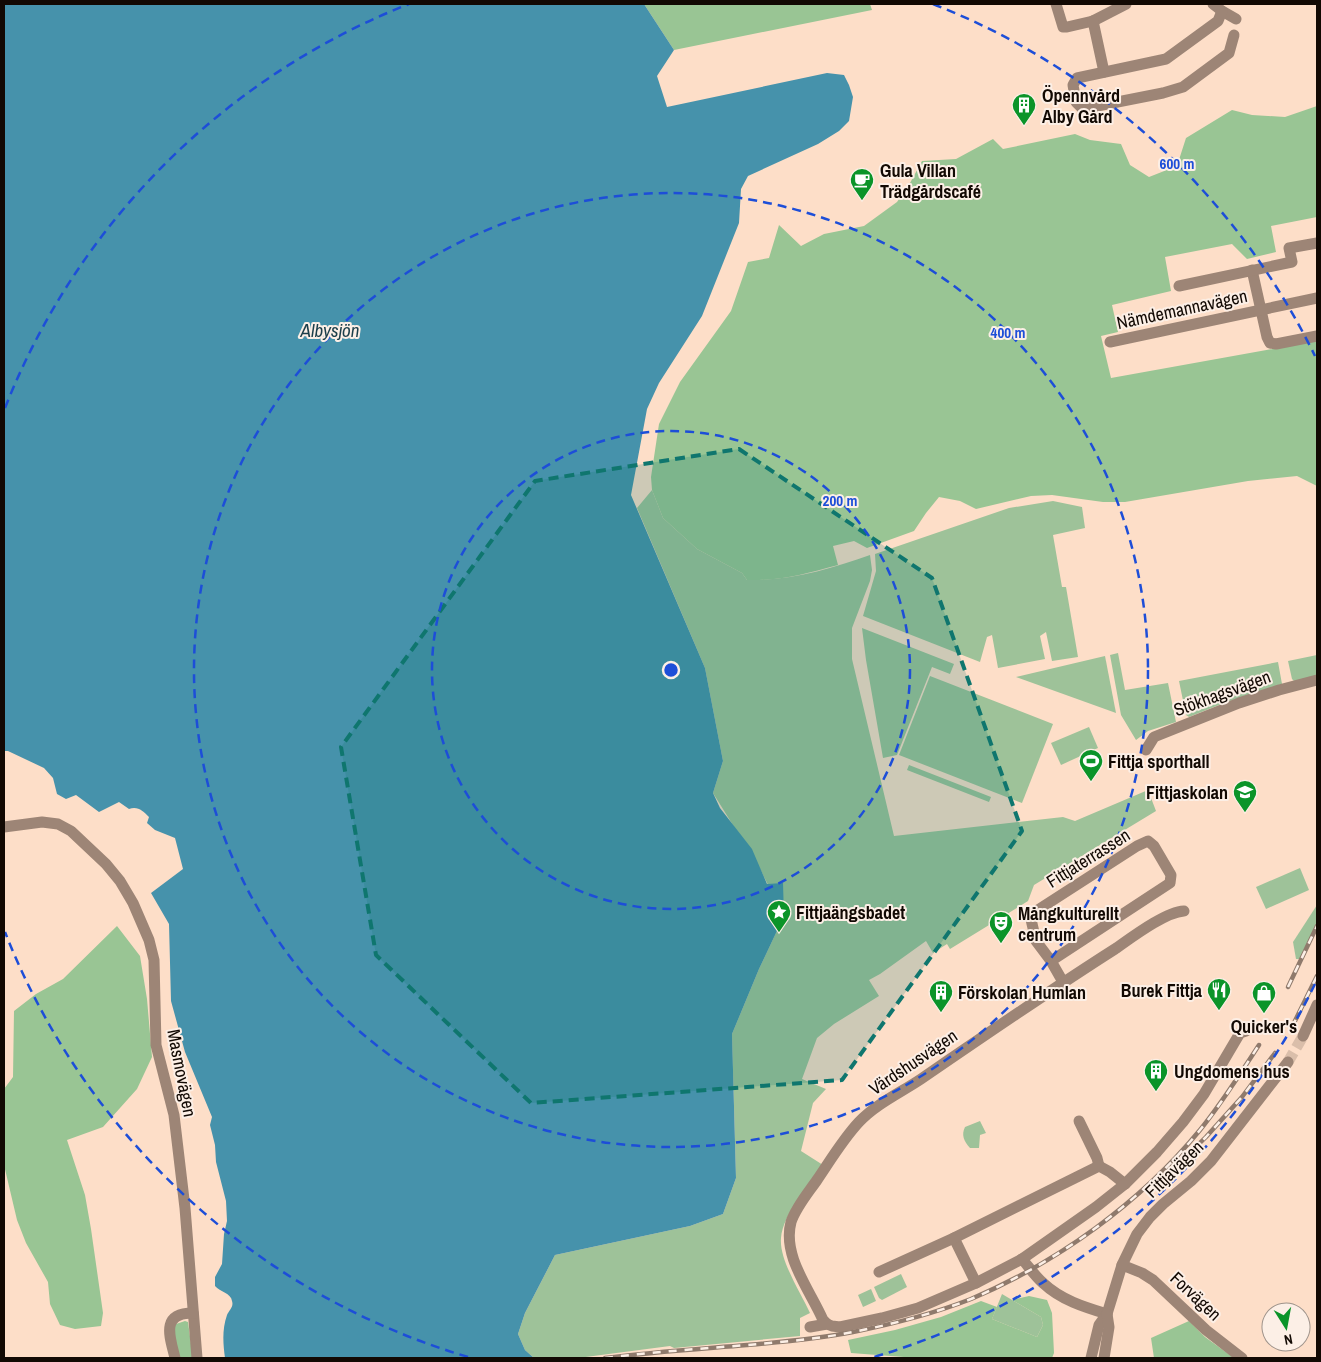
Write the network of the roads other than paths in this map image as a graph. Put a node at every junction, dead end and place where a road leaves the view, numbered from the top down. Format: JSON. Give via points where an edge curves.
{"nodes":[{"id":1,"x":1056,"y":4,"type":"edge"},
{"id":2,"x":1126,"y":4,"type":"edge"},
{"id":3,"x":1217,"y":7,"type":"edge"},
{"id":4,"x":1236,"y":19,"type":"dead end"},
{"id":5,"x":1093,"y":21,"type":"junction"},
{"id":6,"x":1234,"y":35,"type":"dead end"},
{"id":7,"x":1104,"y":72,"type":"junction"},
{"id":8,"x":1317,"y":242,"type":"edge"},
{"id":9,"x":1252,"y":270,"type":"junction"},
{"id":10,"x":1179,"y":286,"type":"dead end"},
{"id":11,"x":1317,"y":298,"type":"edge"},
{"id":12,"x":1261,"y":310,"type":"junction"},
{"id":13,"x":1317,"y":336,"type":"edge"},
{"id":14,"x":1110,"y":342,"type":"dead end"},
{"id":15,"x":1317,"y":680,"type":"edge"},
{"id":16,"x":1146,"y":750,"type":"dead end"},
{"id":17,"x":4,"y":827,"type":"edge"},
{"id":18,"x":1184,"y":912,"type":"dead end"},
{"id":19,"x":1051,"y":962,"type":"junction"},
{"id":20,"x":1063,"y":982,"type":"junction"},
{"id":21,"x":1317,"y":1005,"type":"edge"},
{"id":22,"x":1246,"y":1031,"type":"dead end"},
{"id":23,"x":1303,"y":1036,"type":"tunnel mouth"},
{"id":24,"x":1288,"y":1062,"type":"tunnel mouth"},
{"id":25,"x":1079,"y":1121,"type":"dead end"},
{"id":26,"x":1099,"y":1166,"type":"junction"},
{"id":27,"x":1125,"y":1184,"type":"junction"},
{"id":28,"x":954,"y":1238,"type":"junction"},
{"id":29,"x":1022,"y":1259,"type":"junction"},
{"id":30,"x":1122,"y":1265,"type":"junction"},
{"id":31,"x":879,"y":1272,"type":"dead end"},
{"id":32,"x":976,"y":1283,"type":"junction"},
{"id":33,"x":193,"y":1313,"type":"junction"},
{"id":34,"x":1107,"y":1314,"type":"junction"},
{"id":35,"x":827,"y":1324,"type":"junction"},
{"id":36,"x":810,"y":1327,"type":"dead end"},
{"id":37,"x":175,"y":1358,"type":"edge"},
{"id":38,"x":197,"y":1358,"type":"edge"},
{"id":39,"x":1091,"y":1358,"type":"edge"},
{"id":40,"x":1104,"y":1358,"type":"edge"},
{"id":41,"x":1242,"y":1358,"type":"edge"}],
"edges":[{"from":1,"to":5,"type":"street","via":[[1063,27]]},
{"from":2,"to":5,"type":"street"},
{"from":3,"to":4,"type":"street"},
{"from":3,"to":7,"type":"street","via":[[1218,20],[1166,59]]},
{"from":5,"to":7,"type":"street"},
{"from":6,"to":7,"type":"street","via":[[1229,53],[1177,90],[1082,108],[1076,102],[1075,80]]},
{"from":8,"to":9,"type":"street","name":"Nämdemannavägen","via":[[1289,248],[1292,262]]},
{"from":9,"to":10,"type":"street","name":"Nämdemannavägen"},
{"from":9,"to":12,"type":"street","name":"Nämdemannavägen"},
{"from":11,"to":12,"type":"street","name":"Nämdemannavägen"},
{"from":12,"to":13,"type":"street","name":"Nämdemannavägen","via":[[1270,343]]},
{"from":12,"to":14,"type":"street","name":"Nämdemannavägen"},
{"from":15,"to":16,"type":"street","name":"Stökhagsvägen","via":[[1239,703],[1154,736]]},
{"from":17,"to":33,"type":"street","name":"Masmovägen","via":[[42,822],[58,824],[71,831],[120,881],[149,940],[154,960],[155,1037],[174,1115]]},
{"from":18,"to":20,"type":"street","name":"Värdshusvägen","via":[[1176,912],[1152,925]]},
{"from":19,"to":19,"type":"street","name":"Fittjaterrassen","via":[[1170,883],[1171,875],[1154,846],[1148,842],[1137,846],[1030,915],[1036,941]]},
{"from":19,"to":20,"type":"street","name":"Fittjaterrassen"},
{"from":20,"to":35,"type":"street","name":"Värdshusvägen","via":[[872,1110],[835,1153],[798,1208],[788,1237],[792,1256]]},
{"from":21,"to":23,"type":"street"},
{"from":22,"to":27,"type":"street","via":[[1240,1033],[1204,1094],[1183,1122]]},
{"from":24,"to":30,"type":"street","name":"Fittjavägen","via":[[1211,1161],[1150,1217],[1137,1234]]},
{"from":25,"to":26,"type":"street"},
{"from":26,"to":27,"type":"street"},
{"from":26,"to":28,"type":"street"},
{"from":27,"to":29,"type":"street"},
{"from":28,"to":31,"type":"street"},
{"from":28,"to":32,"type":"street"},
{"from":29,"to":32,"type":"street"},
{"from":29,"to":34,"type":"street","via":[[1043,1283],[1058,1294],[1074,1304]]},
{"from":30,"to":34,"type":"street","name":"Fittjavägen"},
{"from":30,"to":41,"type":"street","name":"Forvägen","via":[[1154,1280],[1206,1330]]},
{"from":32,"to":35,"type":"street","via":[[918,1308],[882,1318],[840,1327]]},
{"from":33,"to":37,"type":"street","via":[[177,1315],[169,1327]]},
{"from":33,"to":38,"type":"street","name":"Masmovägen"},
{"from":34,"to":39,"type":"street","name":"Fittjavägen","via":[[1099,1325]]},
{"from":34,"to":40,"type":"street","name":"Fittjavägen","via":[[1109,1327]]},
{"from":35,"to":36,"type":"street"}]}
